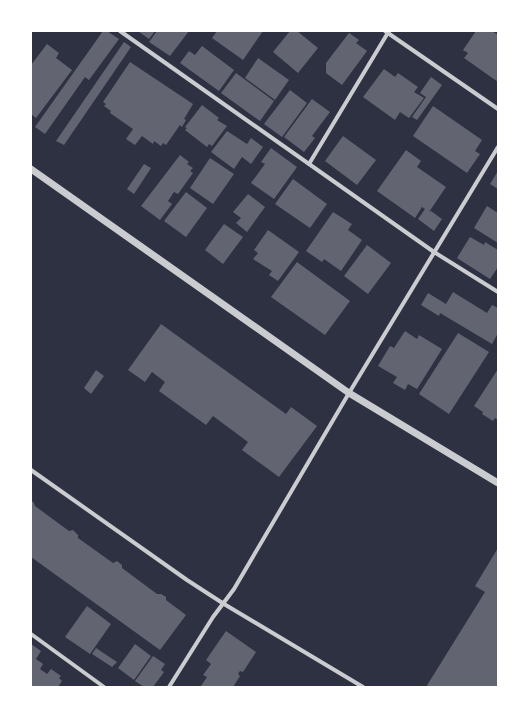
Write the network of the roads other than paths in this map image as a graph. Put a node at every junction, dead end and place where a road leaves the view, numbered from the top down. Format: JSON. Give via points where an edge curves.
{"nodes":[{"id":1,"x":120,"y":31,"type":"edge"},
{"id":2,"x":388,"y":32,"type":"edge"},
{"id":3,"x":498,"y":109,"type":"edge"},
{"id":4,"x":498,"y":147,"type":"edge"},
{"id":5,"x":309,"y":164,"type":"junction"},
{"id":6,"x":31,"y":169,"type":"edge"},
{"id":7,"x":434,"y":252,"type":"junction"},
{"id":8,"x":498,"y":292,"type":"edge"},
{"id":9,"x":349,"y":393,"type":"junction"},
{"id":10,"x":31,"y":470,"type":"edge"},
{"id":11,"x":498,"y":483,"type":"edge"},
{"id":12,"x":224,"y":604,"type":"junction"},
{"id":13,"x":31,"y":634,"type":"edge"},
{"id":14,"x":104,"y":687,"type":"edge"},
{"id":15,"x":169,"y":687,"type":"edge"},
{"id":16,"x":363,"y":687,"type":"edge"}],
"edges":[{"from":1,"to":5,"type":"street"},
{"from":2,"to":3,"type":"street"},
{"from":2,"to":5,"type":"street"},
{"from":4,"to":7,"type":"street"},
{"from":5,"to":7,"type":"street"},
{"from":6,"to":9,"type":"street"},
{"from":7,"to":8,"type":"street"},
{"from":7,"to":9,"type":"street"},
{"from":9,"to":11,"type":"street"},
{"from":9,"to":12,"type":"street"},
{"from":10,"to":12,"type":"street"},
{"from":12,"to":15,"type":"street"},
{"from":12,"to":16,"type":"street"},
{"from":13,"to":14,"type":"street"}]}
